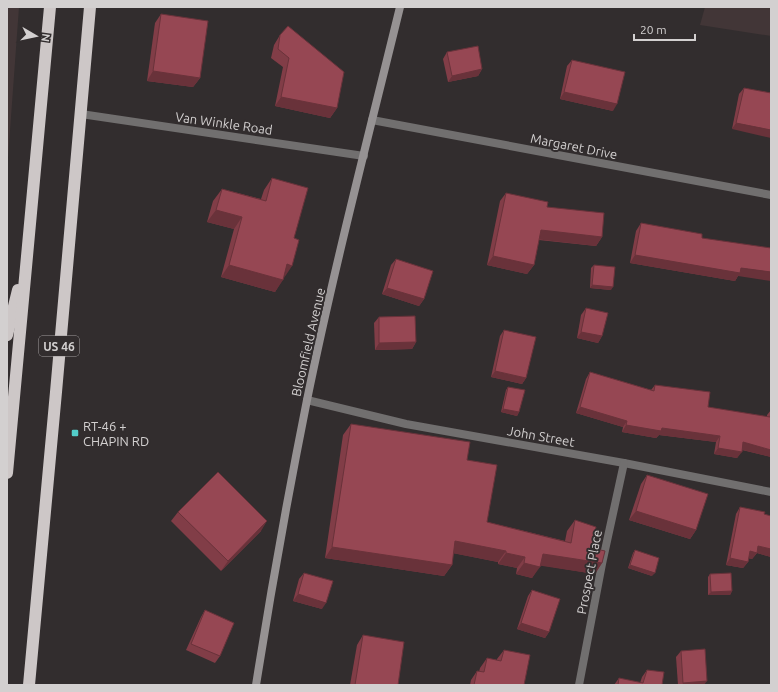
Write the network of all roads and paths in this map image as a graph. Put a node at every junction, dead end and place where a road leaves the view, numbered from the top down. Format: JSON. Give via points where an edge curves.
{"nodes":[{"id":1,"x":50,"y":7,"type":"edge"},
{"id":2,"x":90,"y":7,"type":"edge"},
{"id":3,"x":400,"y":7,"type":"edge"},
{"id":4,"x":81,"y":114,"type":"junction"},
{"id":5,"x":372,"y":120,"type":"junction"},
{"id":6,"x":364,"y":156,"type":"junction"},
{"id":7,"x":771,"y":195,"type":"edge"},
{"id":8,"x":28,"y":248,"type":"junction"},
{"id":9,"x":7,"y":335,"type":"edge"},
{"id":10,"x":307,"y":400,"type":"junction"},
{"id":11,"x":624,"y":463,"type":"junction"},
{"id":12,"x":7,"y":474,"type":"edge"},
{"id":13,"x":771,"y":492,"type":"edge"},
{"id":14,"x":29,"y":685,"type":"edge"},
{"id":15,"x":256,"y":685,"type":"edge"},
{"id":16,"x":580,"y":685,"type":"edge"}],
"edges":[{"from":1,"to":8,"type":"highway","number":"US 46"},
{"from":2,"to":4,"type":"highway","number":"US 46"},
{"from":3,"to":5,"type":"street","name":"Bloomfield Avenue"},
{"from":4,"to":6,"type":"street","name":"Van Winkle Road"},
{"from":4,"to":14,"type":"highway","number":"US 46"},
{"from":5,"to":6,"type":"street","name":"Bloomfield Avenue"},
{"from":5,"to":7,"type":"street","name":"Margaret Drive"},
{"from":6,"to":10,"type":"street","name":"Bloomfield Avenue"},
{"from":8,"to":9,"type":"highway"},
{"from":8,"to":12,"type":"highway","number":"US 46"},
{"from":10,"to":11,"type":"street","name":"John Street","via":[[406,424]]},
{"from":10,"to":15,"type":"street","name":"Bloomfield Avenue","via":[[274,571]]},
{"from":11,"to":13,"type":"street","name":"John Street"},
{"from":11,"to":16,"type":"street","name":"Prospect Place"}]}
